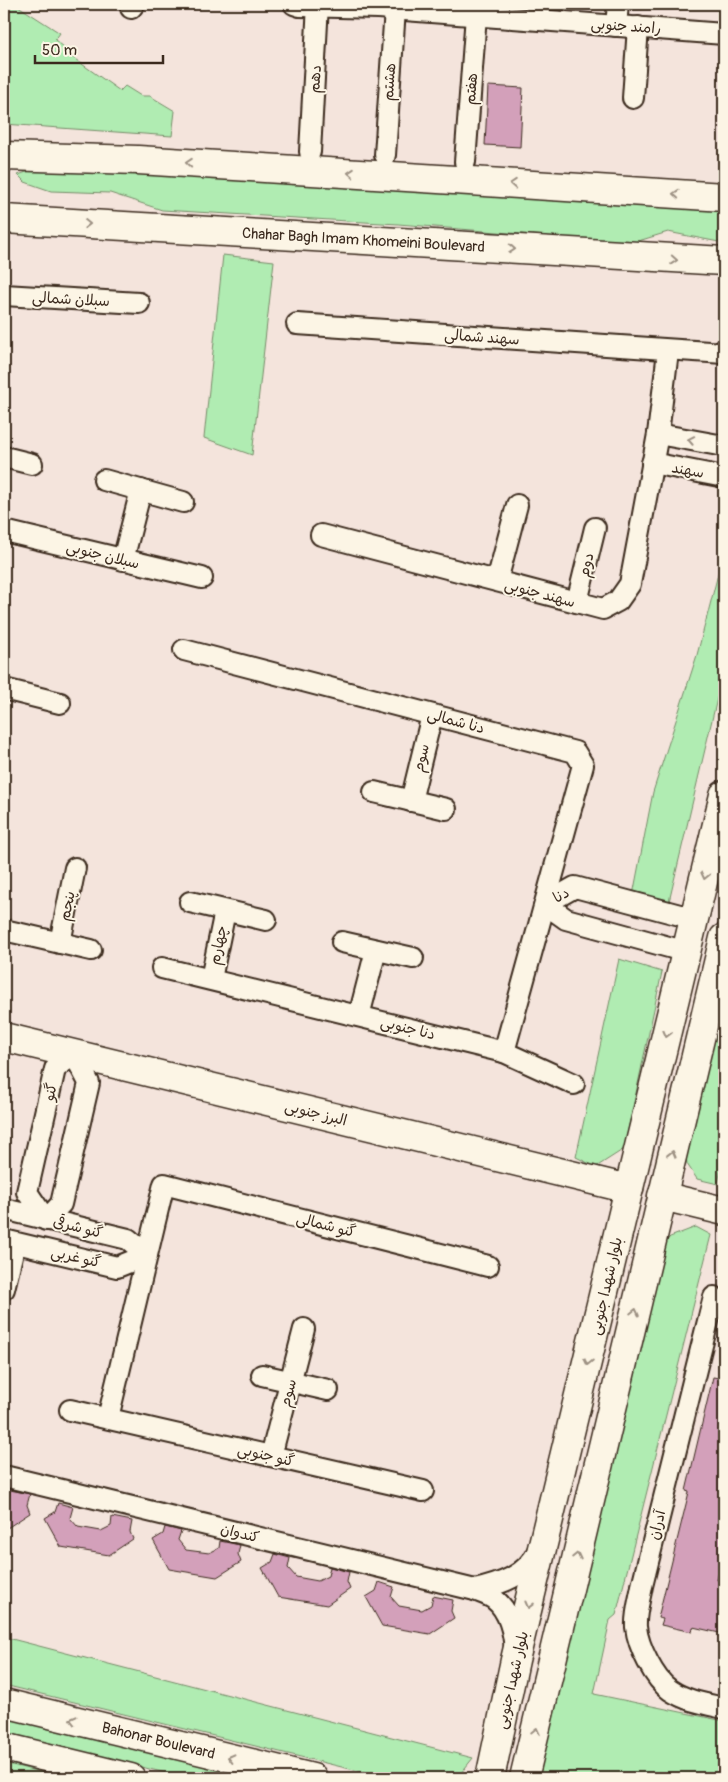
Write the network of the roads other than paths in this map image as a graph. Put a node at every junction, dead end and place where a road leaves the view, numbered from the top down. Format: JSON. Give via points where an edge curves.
{"nodes":[{"id":1,"x":294,"y":4,"type":"edge"},
{"id":2,"x":618,"y":4,"type":"edge"},
{"id":3,"x":328,"y":5,"type":"edge"},
{"id":4,"x":387,"y":9,"type":"junction"},
{"id":5,"x":489,"y":12,"type":"edge"},
{"id":6,"x":616,"y":26,"type":"junction"},
{"id":7,"x":638,"y":27,"type":"junction"},
{"id":8,"x":724,"y":34,"type":"edge"},
{"id":9,"x":633,"y":98,"type":"dead end"},
{"id":10,"x":310,"y":152,"type":"dead end"},
{"id":11,"x":385,"y":155,"type":"dead end"},
{"id":12,"x":4,"y":156,"type":"edge"},
{"id":13,"x":61,"y":159,"type":"junction"},
{"id":14,"x":465,"y":162,"type":"dead end"},
{"id":15,"x":4,"y":165,"type":"edge"},
{"id":16,"x":724,"y":197,"type":"edge"},
{"id":17,"x":4,"y":206,"type":"edge"},
{"id":18,"x":4,"y":219,"type":"edge"},
{"id":19,"x":59,"y":223,"type":"junction"},
{"id":20,"x":724,"y":261,"type":"edge"},
{"id":21,"x":4,"y":295,"type":"edge"},
{"id":22,"x":139,"y":303,"type":"dead end"},
{"id":23,"x":297,"y":324,"type":"dead end"},
{"id":24,"x":668,"y":351,"type":"junction"},
{"id":25,"x":724,"y":353,"type":"edge"},
{"id":26,"x":658,"y":434,"type":"junction"},
{"id":27,"x":724,"y":446,"type":"edge"},
{"id":28,"x":4,"y":456,"type":"edge"},
{"id":29,"x":652,"y":463,"type":"junction"},
{"id":30,"x":32,"y":464,"type":"dead end"},
{"id":31,"x":724,"y":477,"type":"edge"},
{"id":32,"x":104,"y":480,"type":"dead end"},
{"id":33,"x":141,"y":490,"type":"junction"},
{"id":34,"x":183,"y":502,"type":"dead end"},
{"id":35,"x":517,"y":505,"type":"dead end"},
{"id":36,"x":595,"y":528,"type":"dead end"},
{"id":37,"x":4,"y":531,"type":"edge"},
{"id":38,"x":321,"y":535,"type":"dead end"},
{"id":39,"x":123,"y":560,"type":"junction"},
{"id":40,"x":202,"y":578,"type":"dead end"},
{"id":41,"x":497,"y":581,"type":"junction"},
{"id":42,"x":577,"y":602,"type":"junction"},
{"id":43,"x":184,"y":650,"type":"dead end"},
{"id":44,"x":4,"y":689,"type":"edge"},
{"id":45,"x":60,"y":703,"type":"dead end"},
{"id":46,"x":432,"y":715,"type":"junction"},
{"id":47,"x":374,"y":792,"type":"dead end"},
{"id":48,"x":724,"y":795,"type":"edge"},
{"id":49,"x":411,"y":801,"type":"junction"},
{"id":50,"x":446,"y":809,"type":"dead end"},
{"id":51,"x":75,"y":868,"type":"dead end"},
{"id":52,"x":190,"y":902,"type":"dead end"},
{"id":53,"x":545,"y":904,"type":"junction"},
{"id":54,"x":225,"y":911,"type":"junction"},
{"id":55,"x":695,"y":919,"type":"junction"},
{"id":56,"x":266,"y":920,"type":"dead end"},
{"id":57,"x":4,"y":930,"type":"edge"},
{"id":58,"x":724,"y":938,"type":"edge"},
{"id":59,"x":342,"y":942,"type":"dead end"},
{"id":60,"x":60,"y":943,"type":"junction"},
{"id":61,"x":91,"y":950,"type":"dead end"},
{"id":62,"x":376,"y":950,"type":"junction"},
{"id":63,"x":687,"y":952,"type":"junction"},
{"id":64,"x":413,"y":958,"type":"dead end"},
{"id":65,"x":162,"y":968,"type":"dead end"},
{"id":66,"x":211,"y":979,"type":"junction"},
{"id":67,"x":359,"y":1016,"type":"junction"},
{"id":68,"x":4,"y":1037,"type":"edge"},
{"id":69,"x":504,"y":1052,"type":"junction"},
{"id":70,"x":74,"y":1054,"type":"junction"},
{"id":71,"x":574,"y":1084,"type":"dead end"},
{"id":72,"x":628,"y":1189,"type":"junction"},
{"id":73,"x":662,"y":1196,"type":"junction"},
{"id":74,"x":4,"y":1209,"type":"edge"},
{"id":75,"x":724,"y":1211,"type":"edge"},
{"id":76,"x":46,"y":1220,"type":"junction"},
{"id":77,"x":9,"y":1241,"type":"edge"},
{"id":78,"x":147,"y":1255,"type":"junction"},
{"id":79,"x":488,"y":1266,"type":"dead end"},
{"id":80,"x":4,"y":1289,"type":"edge"},
{"id":81,"x":714,"y":1297,"type":"dead end"},
{"id":82,"x":304,"y":1329,"type":"dead end"},
{"id":83,"x":262,"y":1375,"type":"dead end"},
{"id":84,"x":291,"y":1381,"type":"junction"},
{"id":85,"x":328,"y":1390,"type":"dead end"},
{"id":86,"x":70,"y":1410,"type":"dead end"},
{"id":87,"x":108,"y":1418,"type":"junction"},
{"id":88,"x":272,"y":1456,"type":"junction"},
{"id":89,"x":4,"y":1476,"type":"edge"},
{"id":90,"x":423,"y":1491,"type":"dead end"},
{"id":91,"x":547,"y":1533,"type":"junction"},
{"id":92,"x":475,"y":1590,"type":"junction"},
{"id":93,"x":515,"y":1660,"type":"junction"},
{"id":94,"x":4,"y":1703,"type":"edge"},
{"id":95,"x":724,"y":1708,"type":"edge"},
{"id":96,"x":4,"y":1747,"type":"edge"},
{"id":97,"x":131,"y":1778,"type":"edge"},
{"id":98,"x":313,"y":1778,"type":"edge"},
{"id":99,"x":490,"y":1778,"type":"edge"},
{"id":100,"x":524,"y":1778,"type":"edge"}],
"edges":[{"from":1,"to":3,"type":"street","name":"رامند جنوبی"},
{"from":2,"to":6,"type":"street"},
{"from":3,"to":4,"type":"street","name":"رامند جنوبی"},
{"from":3,"to":10,"type":"street","name":"دهم"},
{"from":4,"to":5,"type":"street","name":"رامند جنوبی"},
{"from":4,"to":11,"type":"street","name":"هشتم"},
{"from":5,"to":6,"type":"street","name":"رامند جنوبی"},
{"from":5,"to":14,"type":"street","name":"هفتم"},
{"from":6,"to":7,"type":"street","name":"رامند جنوبی"},
{"from":7,"to":8,"type":"street","name":"رامند جنوبی"},
{"from":7,"to":9,"type":"street"},
{"from":12,"to":13,"type":"street"},
{"from":13,"to":15,"type":"street"},
{"from":16,"to":13,"type":"street","one_way":true,"via":[[138,160]]},
{"from":17,"to":19,"type":"street"},
{"from":18,"to":19,"type":"street","name":"Chahar Bagh Imam Khomeini Boulevard"},
{"from":19,"to":20,"type":"street","name":"Chahar Bagh Imam Khomeini Boulevard","one_way":true,"via":[[139,225]]},
{"from":21,"to":22,"type":"street","name":"سبلان شمالی"},
{"from":23,"to":24,"type":"street","name":"سهند شمالی"},
{"from":24,"to":25,"type":"street","name":"سهند شمالی"},
{"from":24,"to":26,"type":"street"},
{"from":27,"to":26,"type":"street","name":"سهند","one_way":true},
{"from":26,"to":29,"type":"street"},
{"from":28,"to":30,"type":"street"},
{"from":29,"to":31,"type":"street","name":"سهند"},
{"from":29,"to":42,"type":"street","name":"سهند جنوبی","via":[[630,584],[618,601],[603,609]]},
{"from":32,"to":33,"type":"street"},
{"from":33,"to":34,"type":"street"},
{"from":33,"to":39,"type":"street"},
{"from":35,"to":41,"type":"street"},
{"from":36,"to":42,"type":"street","name":"دوم"},
{"from":37,"to":39,"type":"street","name":"سبلان جنوبی"},
{"from":38,"to":41,"type":"street","name":"سهند جنوبی"},
{"from":39,"to":40,"type":"street","name":"سبلان جنوبی"},
{"from":41,"to":42,"type":"street","name":"سهند جنوبی"},
{"from":43,"to":46,"type":"street","name":"دنا شمالی"},
{"from":44,"to":45,"type":"street"},
{"from":46,"to":49,"type":"street","name":"سوم"},
{"from":46,"to":53,"type":"street","name":"دنا شمالی","via":[[575,752],[583,765]]},
{"from":47,"to":49,"type":"street"},
{"from":48,"to":55,"type":"street","name":"بلوار شهدا جنوبی","one_way":true},
{"from":49,"to":50,"type":"street"},
{"from":51,"to":60,"type":"street","name":"پنجم"},
{"from":52,"to":54,"type":"street"},
{"from":53,"to":55,"type":"street","name":"دنا","via":[[575,887]]},
{"from":53,"to":63,"type":"street","name":"دنا","via":[[566,919]]},
{"from":53,"to":69,"type":"street"},
{"from":54,"to":56,"type":"street"},
{"from":54,"to":66,"type":"street","name":"چهارم"},
{"from":55,"to":63,"type":"street","name":"بلوار شهدا جنوبی"},
{"from":57,"to":60,"type":"street"},
{"from":73,"to":58,"type":"street","one_way":true},
{"from":59,"to":62,"type":"street"},
{"from":60,"to":61,"type":"street"},
{"from":62,"to":64,"type":"street"},
{"from":62,"to":67,"type":"street"},
{"from":63,"to":72,"type":"street","name":"بلوار شهدا جنوبی","one_way":true},
{"from":65,"to":66,"type":"street","name":"دنا جنوبی"},
{"from":66,"to":67,"type":"street","name":"دنا جنوبی"},
{"from":67,"to":69,"type":"street","name":"دنا جنوبی"},
{"from":68,"to":70,"type":"street","name":"البرز جنوبی"},
{"from":69,"to":71,"type":"street","name":"دنا جنوبی"},
{"from":70,"to":72,"type":"street","name":"البرز جنوبی"},
{"from":70,"to":76,"type":"street","via":[[88,1084],[61,1204]]},
{"from":70,"to":76,"type":"street","name":"گنو","via":[[55,1069],[26,1192]]},
{"from":72,"to":91,"type":"street","name":"بلوار شهدا جنوبی","one_way":true},
{"from":73,"to":75,"type":"street"},
{"from":100,"to":73,"type":"street","one_way":true},
{"from":74,"to":76,"type":"street","name":"گنو شرقی"},
{"from":76,"to":78,"type":"street","name":"گنو شرقی","via":[[128,1239]]},
{"from":77,"to":78,"type":"street","name":"گنو غربی","via":[[117,1267]]},
{"from":77,"to":80,"type":"street"},
{"from":78,"to":79,"type":"street","name":"گنو شمالی","via":[[164,1184]]},
{"from":78,"to":87,"type":"street"},
{"from":81,"to":95,"type":"street","name":"آدران","via":[[642,1586],[636,1625],[640,1646],[669,1690],[692,1701]]},
{"from":82,"to":84,"type":"street","name":"سوم"},
{"from":83,"to":84,"type":"street"},
{"from":84,"to":85,"type":"street"},
{"from":84,"to":88,"type":"street","name":"سوم"},
{"from":86,"to":87,"type":"street","name":"گنو جنوبی"},
{"from":87,"to":88,"type":"street","name":"گنو جنوبی"},
{"from":88,"to":90,"type":"street","name":"گنو جنوبی"},
{"from":89,"to":92,"type":"street","name":"کندوان"},
{"from":91,"to":92,"type":"street","via":[[533,1561],[523,1571],[500,1584]]},
{"from":91,"to":93,"type":"street","name":"بلوار شهدا جنوبی","one_way":true},
{"from":92,"to":93,"type":"street","via":[[494,1599],[505,1614],[514,1632]]},
{"from":93,"to":99,"type":"street","name":"بلوار شهدا جنوبی"},
{"from":98,"to":94,"type":"street","name":"Bahonar Boulevard","one_way":true},
{"from":96,"to":97,"type":"street"}]}
